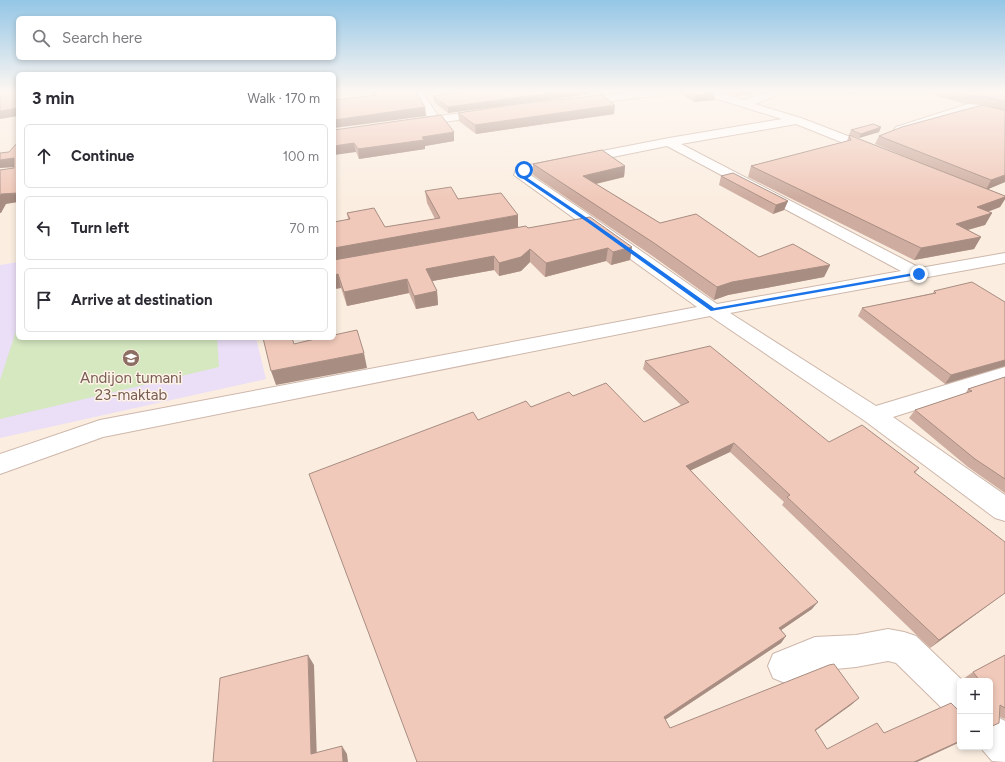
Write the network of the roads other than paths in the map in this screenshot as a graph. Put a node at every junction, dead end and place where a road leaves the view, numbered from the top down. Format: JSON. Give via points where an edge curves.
{"nodes":[{"id":1,"x":759,"y":127,"type":"edge"},
{"id":2,"x":814,"y":127,"type":"edge"},
{"id":3,"x":910,"y":127,"type":"edge"},
{"id":4,"x":888,"y":134,"type":"edge"},
{"id":5,"x":874,"y":139,"type":"dead end"},
{"id":6,"x":669,"y":142,"type":"junction"},
{"id":7,"x":860,"y":144,"type":"junction"},
{"id":8,"x":888,"y":155,"type":"edge"},
{"id":9,"x":589,"y":221,"type":"junction"},
{"id":10,"x":566,"y":225,"type":"edge"},
{"id":11,"x":1005,"y":258,"type":"edge"},
{"id":12,"x":919,"y":274,"type":"junction"},
{"id":13,"x":713,"y":310,"type":"junction"},
{"id":14,"x":1005,"y":374,"type":"edge"},
{"id":15,"x":873,"y":416,"type":"junction"},
{"id":16,"x":0,"y":464,"type":"edge"},
{"id":17,"x":1005,"y":510,"type":"edge"},
{"id":18,"x":785,"y":666,"type":"dead end"},
{"id":19,"x":957,"y":699,"type":"edge"},
{"id":20,"x":993,"y":734,"type":"edge"},
{"id":21,"x":1005,"y":748,"type":"edge"}],
"edges":[{"from":1,"to":6,"type":"street"},
{"from":2,"to":7,"type":"street"},
{"from":3,"to":4,"type":"street"},
{"from":5,"to":7,"type":"street"},
{"from":6,"to":9,"type":"street","via":[[521,172],[520,175]]},
{"from":6,"to":12,"type":"street"},
{"from":7,"to":8,"type":"street"},
{"from":9,"to":10,"type":"street"},
{"from":9,"to":13,"type":"street"},
{"from":11,"to":12,"type":"street"},
{"from":12,"to":13,"type":"street"},
{"from":13,"to":15,"type":"street"},
{"from":13,"to":16,"type":"street","via":[[100,429]]},
{"from":14,"to":15,"type":"street"},
{"from":15,"to":17,"type":"street"},
{"from":18,"to":19,"type":"street","via":[[815,654],[856,651],[888,645],[904,648]]},
{"from":20,"to":21,"type":"street"}]}
